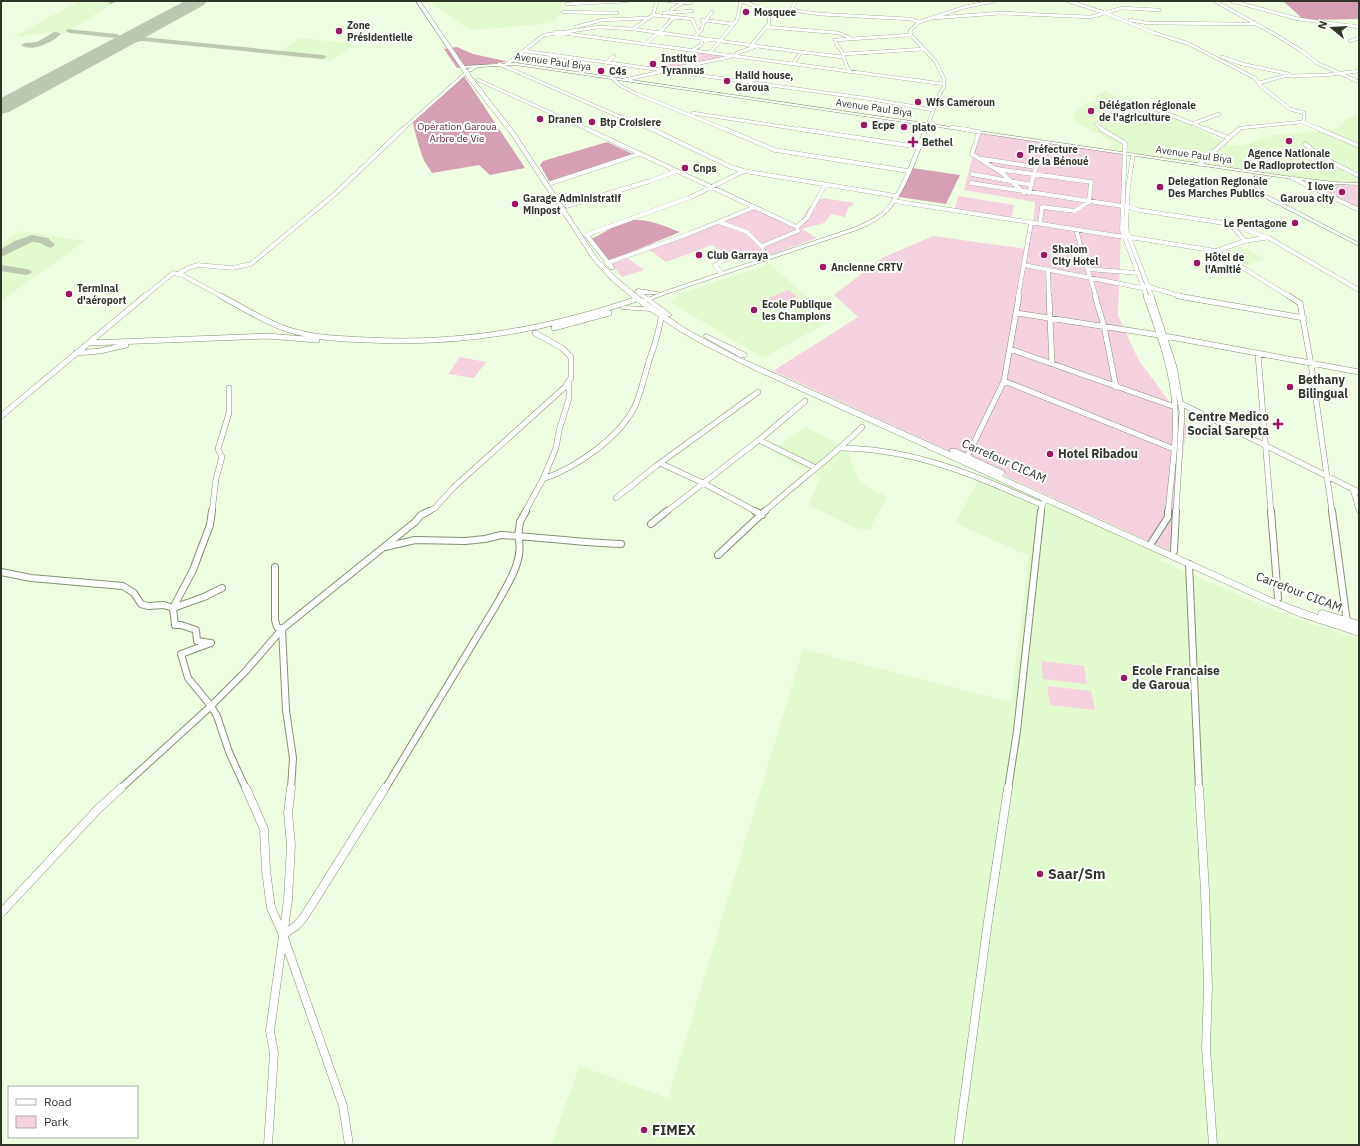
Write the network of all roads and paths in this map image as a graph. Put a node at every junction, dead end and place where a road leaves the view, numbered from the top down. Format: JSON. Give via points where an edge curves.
{"nodes":[{"id":1,"x":418,"y":1,"type":"edge"},
{"id":2,"x":422,"y":1,"type":"edge"},
{"id":3,"x":626,"y":1,"type":"edge"},
{"id":4,"x":657,"y":1,"type":"edge"},
{"id":5,"x":669,"y":1,"type":"edge"},
{"id":6,"x":742,"y":1,"type":"edge"},
{"id":7,"x":796,"y":1,"type":"edge"},
{"id":8,"x":994,"y":1,"type":"edge"},
{"id":9,"x":1069,"y":1,"type":"edge"},
{"id":10,"x":1215,"y":1,"type":"edge"},
{"id":11,"x":1232,"y":1,"type":"edge"},
{"id":12,"x":621,"y":2,"type":"edge"},
{"id":13,"x":684,"y":2,"type":"junction"},
{"id":14,"x":691,"y":3,"type":"dead end"},
{"id":15,"x":567,"y":4,"type":"dead end"},
{"id":16,"x":671,"y":10,"type":"dead end"},
{"id":17,"x":1159,"y":10,"type":"dead end"},
{"id":18,"x":692,"y":11,"type":"dead end"},
{"id":19,"x":563,"y":12,"type":"dead end"},
{"id":20,"x":712,"y":12,"type":"dead end"},
{"id":21,"x":1105,"y":13,"type":"junction"},
{"id":22,"x":653,"y":15,"type":"junction"},
{"id":23,"x":669,"y":17,"type":"junction"},
{"id":24,"x":649,"y":18,"type":"junction"},
{"id":25,"x":928,"y":18,"type":"junction"},
{"id":26,"x":618,"y":19,"type":"junction"},
{"id":27,"x":1121,"y":19,"type":"junction"},
{"id":28,"x":705,"y":21,"type":"junction"},
{"id":29,"x":919,"y":22,"type":"junction"},
{"id":30,"x":734,"y":24,"type":"junction"},
{"id":31,"x":1254,"y":24,"type":"junction"},
{"id":32,"x":767,"y":26,"type":"junction"},
{"id":33,"x":1359,"y":27,"type":"edge"},
{"id":34,"x":633,"y":29,"type":"junction"},
{"id":35,"x":569,"y":30,"type":"junction"},
{"id":36,"x":555,"y":32,"type":"junction"},
{"id":37,"x":659,"y":32,"type":"junction"},
{"id":38,"x":698,"y":32,"type":"junction"},
{"id":39,"x":911,"y":35,"type":"junction"},
{"id":40,"x":696,"y":37,"type":"junction"},
{"id":41,"x":703,"y":38,"type":"junction"},
{"id":42,"x":850,"y":38,"type":"junction"},
{"id":43,"x":1359,"y":38,"type":"edge"},
{"id":44,"x":720,"y":40,"type":"junction"},
{"id":45,"x":1350,"y":41,"type":"dead end"},
{"id":46,"x":645,"y":44,"type":"junction"},
{"id":47,"x":757,"y":46,"type":"junction"},
{"id":48,"x":924,"y":49,"type":"junction"},
{"id":49,"x":524,"y":50,"type":"junction"},
{"id":50,"x":692,"y":50,"type":"junction"},
{"id":51,"x":801,"y":52,"type":"junction"},
{"id":52,"x":710,"y":53,"type":"junction"},
{"id":53,"x":843,"y":55,"type":"junction"},
{"id":54,"x":1212,"y":55,"type":"junction"},
{"id":55,"x":614,"y":56,"type":"dead end"},
{"id":56,"x":734,"y":56,"type":"junction"},
{"id":57,"x":607,"y":62,"type":"junction"},
{"id":58,"x":500,"y":64,"type":"junction"},
{"id":59,"x":507,"y":64,"type":"junction"},
{"id":60,"x":793,"y":64,"type":"junction"},
{"id":61,"x":479,"y":66,"type":"joint"},
{"id":62,"x":467,"y":69,"type":"junction"},
{"id":63,"x":662,"y":71,"type":"junction"},
{"id":64,"x":1359,"y":71,"type":"edge"},
{"id":65,"x":851,"y":72,"type":"junction"},
{"id":66,"x":1338,"y":73,"type":"junction"},
{"id":67,"x":1294,"y":76,"type":"junction"},
{"id":68,"x":612,"y":78,"type":"junction"},
{"id":69,"x":478,"y":80,"type":"junction"},
{"id":70,"x":624,"y":80,"type":"junction"},
{"id":71,"x":1359,"y":82,"type":"edge"},
{"id":72,"x":1259,"y":83,"type":"junction"},
{"id":73,"x":944,"y":84,"type":"junction"},
{"id":74,"x":1155,"y":109,"type":"dead end"},
{"id":75,"x":933,"y":110,"type":"junction"},
{"id":76,"x":686,"y":113,"type":"junction"},
{"id":77,"x":1219,"y":114,"type":"dead end"},
{"id":78,"x":1302,"y":122,"type":"junction"},
{"id":79,"x":928,"y":124,"type":"junction"},
{"id":80,"x":1096,"y":124,"type":"dead end"},
{"id":81,"x":1192,"y":124,"type":"junction"},
{"id":82,"x":979,"y":132,"type":"junction"},
{"id":83,"x":1229,"y":138,"type":"junction"},
{"id":84,"x":1305,"y":144,"type":"dead end"},
{"id":85,"x":1359,"y":146,"type":"edge"},
{"id":86,"x":919,"y":147,"type":"junction"},
{"id":87,"x":1124,"y":153,"type":"junction"},
{"id":88,"x":639,"y":154,"type":"junction"},
{"id":89,"x":1133,"y":155,"type":"dead end"},
{"id":90,"x":980,"y":159,"type":"junction"},
{"id":91,"x":1200,"y":164,"type":"junction"},
{"id":92,"x":995,"y":168,"type":"junction"},
{"id":93,"x":677,"y":171,"type":"junction"},
{"id":94,"x":744,"y":171,"type":"junction"},
{"id":95,"x":908,"y":171,"type":"junction"},
{"id":96,"x":1249,"y":172,"type":"junction"},
{"id":97,"x":972,"y":174,"type":"dead end"},
{"id":98,"x":1264,"y":174,"type":"junction"},
{"id":99,"x":1036,"y":175,"type":"junction"},
{"id":100,"x":1359,"y":176,"type":"edge"},
{"id":101,"x":1257,"y":177,"type":"junction"},
{"id":102,"x":1292,"y":178,"type":"junction"},
{"id":103,"x":1012,"y":181,"type":"junction"},
{"id":104,"x":551,"y":183,"type":"junction"},
{"id":105,"x":971,"y":183,"type":"dead end"},
{"id":106,"x":1032,"y":184,"type":"junction"},
{"id":107,"x":1359,"y":184,"type":"edge"},
{"id":108,"x":825,"y":185,"type":"junction"},
{"id":109,"x":712,"y":187,"type":"junction"},
{"id":110,"x":1024,"y":193,"type":"junction"},
{"id":111,"x":1029,"y":193,"type":"junction"},
{"id":112,"x":895,"y":199,"type":"junction"},
{"id":113,"x":1089,"y":202,"type":"junction"},
{"id":114,"x":566,"y":206,"type":"junction"},
{"id":115,"x":1125,"y":206,"type":"junction"},
{"id":116,"x":755,"y":207,"type":"junction"},
{"id":117,"x":1138,"y":210,"type":"junction"},
{"id":118,"x":1359,"y":210,"type":"edge"},
{"id":119,"x":1127,"y":211,"type":"junction"},
{"id":120,"x":719,"y":222,"type":"junction"},
{"id":121,"x":1031,"y":223,"type":"junction"},
{"id":122,"x":1040,"y":224,"type":"junction"},
{"id":123,"x":1230,"y":224,"type":"junction"},
{"id":124,"x":798,"y":227,"type":"junction"},
{"id":125,"x":1076,"y":230,"type":"junction"},
{"id":126,"x":586,"y":235,"type":"junction"},
{"id":127,"x":1126,"y":237,"type":"junction"},
{"id":128,"x":1269,"y":238,"type":"junction"},
{"id":129,"x":1245,"y":241,"type":"junction"},
{"id":130,"x":1359,"y":245,"type":"edge"},
{"id":131,"x":762,"y":247,"type":"junction"},
{"id":132,"x":1216,"y":251,"type":"junction"},
{"id":133,"x":768,"y":256,"type":"junction"},
{"id":134,"x":607,"y":263,"type":"junction"},
{"id":135,"x":1024,"y":265,"type":"junction"},
{"id":136,"x":1048,"y":269,"type":"junction"},
{"id":137,"x":1088,"y":269,"type":"junction"},
{"id":138,"x":176,"y":273,"type":"junction"},
{"id":139,"x":720,"y":273,"type":"junction"},
{"id":140,"x":1137,"y":273,"type":"junction"},
{"id":141,"x":1090,"y":277,"type":"junction"},
{"id":142,"x":1144,"y":287,"type":"junction"},
{"id":143,"x":1359,"y":290,"type":"edge"},
{"id":144,"x":632,"y":291,"type":"junction"},
{"id":145,"x":658,"y":294,"type":"junction"},
{"id":146,"x":642,"y":299,"type":"junction"},
{"id":147,"x":623,"y":306,"type":"junction"},
{"id":148,"x":653,"y":308,"type":"junction"},
{"id":149,"x":1016,"y":313,"type":"junction"},
{"id":150,"x":660,"y":316,"type":"junction"},
{"id":151,"x":1050,"y":318,"type":"junction"},
{"id":152,"x":1304,"y":318,"type":"junction"},
{"id":153,"x":1104,"y":326,"type":"junction"},
{"id":154,"x":535,"y":333,"type":"junction"},
{"id":155,"x":521,"y":334,"type":"junction"},
{"id":156,"x":1162,"y":335,"type":"junction"},
{"id":157,"x":141,"y":341,"type":"junction"},
{"id":158,"x":89,"y":343,"type":"junction"},
{"id":159,"x":1010,"y":349,"type":"junction"},
{"id":160,"x":78,"y":352,"type":"junction"},
{"id":161,"x":1258,"y":354,"type":"junction"},
{"id":162,"x":1052,"y":364,"type":"junction"},
{"id":163,"x":1311,"y":364,"type":"junction"},
{"id":164,"x":1359,"y":372,"type":"edge"},
{"id":165,"x":1004,"y":381,"type":"junction"},
{"id":166,"x":569,"y":382,"type":"junction"},
{"id":167,"x":1116,"y":387,"type":"junction"},
{"id":168,"x":230,"y":388,"type":"dead end"},
{"id":169,"x":758,"y":392,"type":"dead end"},
{"id":170,"x":805,"y":401,"type":"dead end"},
{"id":171,"x":1178,"y":405,"type":"junction"},
{"id":172,"x":1,"y":416,"type":"edge"},
{"id":173,"x":862,"y":427,"type":"dead end"},
{"id":174,"x":759,"y":440,"type":"junction"},
{"id":175,"x":1266,"y":445,"type":"junction"},
{"id":176,"x":841,"y":448,"type":"junction"},
{"id":177,"x":1174,"y":449,"type":"junction"},
{"id":178,"x":966,"y":457,"type":"junction"},
{"id":179,"x":660,"y":463,"type":"junction"},
{"id":180,"x":816,"y":468,"type":"junction"},
{"id":181,"x":1326,"y":474,"type":"junction"},
{"id":182,"x":543,"y":480,"type":"junction"},
{"id":183,"x":703,"y":483,"type":"junction"},
{"id":184,"x":1356,"y":490,"type":"edge"},
{"id":185,"x":616,"y":498,"type":"dead end"},
{"id":186,"x":1044,"y":502,"type":"junction"},
{"id":187,"x":1359,"y":510,"type":"edge"},
{"id":188,"x":762,"y":515,"type":"junction"},
{"id":189,"x":651,"y":524,"type":"dead end"},
{"id":190,"x":518,"y":536,"type":"junction"},
{"id":191,"x":1152,"y":542,"type":"junction"},
{"id":192,"x":621,"y":544,"type":"dead end"},
{"id":193,"x":383,"y":547,"type":"junction"},
{"id":194,"x":1174,"y":552,"type":"junction"},
{"id":195,"x":718,"y":555,"type":"dead end"},
{"id":196,"x":1189,"y":564,"type":"junction"},
{"id":197,"x":275,"y":567,"type":"dead end"},
{"id":198,"x":1,"y":572,"type":"edge"},
{"id":199,"x":222,"y":588,"type":"dead end"},
{"id":200,"x":1278,"y":598,"type":"junction"},
{"id":201,"x":173,"y":608,"type":"junction"},
{"id":202,"x":1347,"y":622,"type":"junction"},
{"id":203,"x":1359,"y":625,"type":"edge"},
{"id":204,"x":282,"y":629,"type":"junction"},
{"id":205,"x":1359,"y":632,"type":"edge"},
{"id":206,"x":211,"y":706,"type":"junction"},
{"id":207,"x":1,"y":912,"type":"edge"},
{"id":208,"x":283,"y":935,"type":"junction"},
{"id":209,"x":268,"y":1145,"type":"edge"},
{"id":210,"x":349,"y":1145,"type":"edge"},
{"id":211,"x":958,"y":1145,"type":"edge"},
{"id":212,"x":1213,"y":1145,"type":"edge"}],
"edges":[{"from":1,"to":62,"type":"main road"},
{"from":2,"to":62,"type":"main road"},
{"from":3,"to":12,"type":"street"},
{"from":4,"to":22,"type":"street"},
{"from":5,"to":13,"type":"street"},
{"from":6,"to":30,"type":"street"},
{"from":6,"to":32,"type":"street","via":[[769,14]]},
{"from":7,"to":29,"type":"street","via":[[791,10],[910,19]]},
{"from":8,"to":25,"type":"street"},
{"from":9,"to":21,"type":"street"},
{"from":10,"to":31,"type":"street"},
{"from":11,"to":33,"type":"street","via":[[1298,19]]},
{"from":12,"to":15,"type":"street"},
{"from":13,"to":14,"type":"street"},
{"from":13,"to":16,"type":"street"},
{"from":17,"to":21,"type":"street","via":[[1128,7]]},
{"from":18,"to":22,"type":"street"},
{"from":19,"to":26,"type":"street","via":[[618,11]]},
{"from":20,"to":28,"type":"street"},
{"from":21,"to":25,"type":"street","via":[[1091,17],[1001,13]]},
{"from":21,"to":27,"type":"street"},
{"from":22,"to":23,"type":"street"},
{"from":22,"to":24,"type":"street"},
{"from":23,"to":37,"type":"street","via":[[673,18],[666,29]]},
{"from":23,"to":38,"type":"street","via":[[692,20]]},
{"from":24,"to":26,"type":"street"},
{"from":24,"to":34,"type":"street"},
{"from":25,"to":29,"type":"street"},
{"from":26,"to":35,"type":"street","via":[[600,20]]},
{"from":27,"to":31,"type":"street","via":[[1147,23]]},
{"from":27,"to":54,"type":"street"},
{"from":28,"to":30,"type":"street"},
{"from":28,"to":38,"type":"street"},
{"from":29,"to":39,"type":"street","via":[[910,31]]},
{"from":30,"to":44,"type":"street"},
{"from":31,"to":66,"type":"street"},
{"from":32,"to":42,"type":"street","via":[[839,33]]},
{"from":32,"to":47,"type":"street","via":[[753,43]]},
{"from":34,"to":35,"type":"street","via":[[603,26]]},
{"from":34,"to":37,"type":"street"},
{"from":35,"to":36,"type":"street"},
{"from":36,"to":46,"type":"street"},
{"from":36,"to":49,"type":"street","via":[[544,35]]},
{"from":37,"to":40,"type":"street"},
{"from":37,"to":46,"type":"street"},
{"from":38,"to":40,"type":"street"},
{"from":39,"to":42,"type":"street"},
{"from":39,"to":48,"type":"street"},
{"from":40,"to":41,"type":"street"},
{"from":41,"to":44,"type":"street"},
{"from":41,"to":50,"type":"street","via":[[701,44]]},
{"from":42,"to":53,"type":"street","via":[[835,40]]},
{"from":43,"to":45,"type":"street"},
{"from":44,"to":47,"type":"street"},
{"from":44,"to":52,"type":"street"},
{"from":46,"to":50,"type":"street"},
{"from":47,"to":51,"type":"street"},
{"from":47,"to":56,"type":"street"},
{"from":48,"to":53,"type":"street"},
{"from":48,"to":73,"type":"street","via":[[938,63],[946,81]]},
{"from":49,"to":57,"type":"street"},
{"from":49,"to":59,"type":"street"},
{"from":50,"to":52,"type":"street"},
{"from":51,"to":53,"type":"street"},
{"from":51,"to":60,"type":"street"},
{"from":52,"to":56,"type":"street"},
{"from":53,"to":65,"type":"street","via":[[847,69]]},
{"from":54,"to":67,"type":"street"},
{"from":54,"to":72,"type":"street","via":[[1252,76]]},
{"from":55,"to":57,"type":"street"},
{"from":56,"to":60,"type":"street"},
{"from":56,"to":63,"type":"street"},
{"from":57,"to":63,"type":"street"},
{"from":58,"to":59,"type":"main road","name":"Avenue Paul Biya"},
{"from":58,"to":61,"type":"main road","name":"Avenue Paul Biya"},
{"from":58,"to":94,"type":"street"},
{"from":59,"to":68,"type":"main road","name":"Avenue Paul Biya"},
{"from":60,"to":65,"type":"street"},
{"from":61,"to":62,"type":"main road"},
{"from":62,"to":69,"type":"main road"},
{"from":62,"to":138,"type":"street","via":[[336,193],[251,264],[238,268],[196,265]]},
{"from":62,"to":144,"type":"main road","via":[[596,259]]},
{"from":63,"to":70,"type":"street"},
{"from":63,"to":75,"type":"street"},
{"from":64,"to":66,"type":"street"},
{"from":65,"to":73,"type":"street"},
{"from":66,"to":67,"type":"street"},
{"from":66,"to":71,"type":"street"},
{"from":67,"to":72,"type":"street"},
{"from":68,"to":70,"type":"main road","name":"Avenue Paul Biya"},
{"from":68,"to":76,"type":"street","via":[[637,94]]},
{"from":69,"to":88,"type":"street"},
{"from":69,"to":104,"type":"main road"},
{"from":70,"to":79,"type":"main road","name":"Avenue Paul Biya"},
{"from":72,"to":78,"type":"street","via":[[1290,108],[1304,112]]},
{"from":73,"to":75,"type":"street","via":[[944,90],[940,93]]},
{"from":74,"to":81,"type":"street"},
{"from":75,"to":79,"type":"street"},
{"from":76,"to":86,"type":"street"},
{"from":76,"to":95,"type":"street","via":[[775,150]]},
{"from":77,"to":81,"type":"street"},
{"from":78,"to":83,"type":"street","via":[[1240,128]]},
{"from":78,"to":85,"type":"street"},
{"from":79,"to":82,"type":"main road","name":"Avenue Paul Biya"},
{"from":79,"to":86,"type":"street"},
{"from":80,"to":87,"type":"street","via":[[1125,142]]},
{"from":81,"to":83,"type":"street"},
{"from":82,"to":87,"type":"main road","name":"Avenue Paul Biya"},
{"from":82,"to":90,"type":"street","via":[[972,154]]},
{"from":83,"to":91,"type":"street"},
{"from":84,"to":100,"type":"street","via":[[1320,156]]},
{"from":86,"to":95,"type":"street"},
{"from":87,"to":91,"type":"main road","name":"Avenue Paul Biya"},
{"from":87,"to":115,"type":"street"},
{"from":88,"to":93,"type":"street"},
{"from":88,"to":104,"type":"street"},
{"from":89,"to":115,"type":"street"},
{"from":90,"to":92,"type":"street"},
{"from":90,"to":99,"type":"street","via":[[1036,167]]},
{"from":91,"to":96,"type":"main road","name":"Avenue Paul Biya"},
{"from":92,"to":99,"type":"street"},
{"from":92,"to":103,"type":"street"},
{"from":93,"to":109,"type":"street"},
{"from":93,"to":114,"type":"street"},
{"from":94,"to":108,"type":"street"},
{"from":94,"to":109,"type":"street"},
{"from":95,"to":112,"type":"street"},
{"from":96,"to":98,"type":"main road","name":"Avenue Paul Biya"},
{"from":96,"to":101,"type":"street"},
{"from":97,"to":103,"type":"street"},
{"from":98,"to":101,"type":"street"},
{"from":98,"to":102,"type":"main road","name":"Avenue Paul Biya"},
{"from":99,"to":106,"type":"street"},
{"from":99,"to":113,"type":"street","via":[[1091,182]]},
{"from":101,"to":130,"type":"street","via":[[1257,187],[1266,196]]},
{"from":102,"to":107,"type":"main road","name":"Avenue Paul Biya"},
{"from":102,"to":118,"type":"street"},
{"from":103,"to":106,"type":"street"},
{"from":103,"to":110,"type":"street"},
{"from":104,"to":114,"type":"main road"},
{"from":105,"to":110,"type":"street"},
{"from":106,"to":111,"type":"street"},
{"from":108,"to":112,"type":"street"},
{"from":108,"to":124,"type":"street","via":[[808,218]]},
{"from":109,"to":116,"type":"street"},
{"from":109,"to":126,"type":"street","via":[[691,198]]},
{"from":110,"to":111,"type":"street"},
{"from":111,"to":113,"type":"street"},
{"from":112,"to":121,"type":"street"},
{"from":112,"to":133,"type":"street","via":[[884,213],[855,229]]},
{"from":113,"to":115,"type":"street"},
{"from":113,"to":122,"type":"street","via":[[1075,211],[1042,207]]},
{"from":114,"to":126,"type":"main road"},
{"from":115,"to":117,"type":"street"},
{"from":115,"to":119,"type":"street"},
{"from":115,"to":127,"type":"street","via":[[1122,230]]},
{"from":116,"to":120,"type":"street"},
{"from":116,"to":124,"type":"street"},
{"from":117,"to":119,"type":"street"},
{"from":117,"to":123,"type":"street"},
{"from":119,"to":127,"type":"street"},
{"from":120,"to":131,"type":"street","via":[[747,232]]},
{"from":120,"to":134,"type":"street"},
{"from":121,"to":122,"type":"street"},
{"from":121,"to":135,"type":"street"},
{"from":122,"to":125,"type":"street"},
{"from":123,"to":128,"type":"street"},
{"from":123,"to":129,"type":"street"},
{"from":124,"to":131,"type":"street","via":[[798,231]]},
{"from":125,"to":127,"type":"street"},
{"from":125,"to":137,"type":"street"},
{"from":126,"to":134,"type":"main road"},
{"from":127,"to":132,"type":"street"},
{"from":127,"to":140,"type":"street"},
{"from":127,"to":142,"type":"street"},
{"from":128,"to":129,"type":"street"},
{"from":128,"to":143,"type":"street"},
{"from":129,"to":132,"type":"street"},
{"from":131,"to":133,"type":"street"},
{"from":132,"to":152,"type":"street","via":[[1300,303]]},
{"from":133,"to":139,"type":"street"},
{"from":133,"to":139,"type":"street","via":[[746,256],[719,261],[714,265]]},
{"from":134,"to":144,"type":"main road"},
{"from":135,"to":136,"type":"street"},
{"from":135,"to":149,"type":"street"},
{"from":136,"to":141,"type":"street"},
{"from":136,"to":151,"type":"street"},
{"from":137,"to":140,"type":"street"},
{"from":137,"to":141,"type":"street"},
{"from":138,"to":155,"type":"street","via":[[269,322],[305,334],[404,342]]},
{"from":138,"to":158,"type":"street"},
{"from":139,"to":145,"type":"street"},
{"from":140,"to":142,"type":"street"},
{"from":141,"to":142,"type":"street"},
{"from":141,"to":153,"type":"street"},
{"from":142,"to":152,"type":"street","via":[[1178,296]]},
{"from":142,"to":156,"type":"street","via":[[1159,317]]},
{"from":144,"to":145,"type":"main road"},
{"from":144,"to":146,"type":"main road"},
{"from":144,"to":147,"type":"main road"},
{"from":145,"to":146,"type":"street"},
{"from":145,"to":148,"type":"main road"},
{"from":146,"to":147,"type":"street"},
{"from":146,"to":148,"type":"main road"},
{"from":147,"to":148,"type":"main road"},
{"from":147,"to":154,"type":"street","via":[[570,325]]},
{"from":147,"to":155,"type":"street"},
{"from":148,"to":150,"type":"main road"},
{"from":148,"to":178,"type":"main road","name":"Carrefour CICAM","via":[[773,370]]},
{"from":149,"to":151,"type":"street"},
{"from":149,"to":159,"type":"street"},
{"from":150,"to":182,"type":"street","via":[[655,344],[629,416],[589,454],[565,471]]},
{"from":150,"to":186,"type":"main road","via":[[719,350]]},
{"from":151,"to":153,"type":"street"},
{"from":151,"to":162,"type":"street"},
{"from":152,"to":163,"type":"street"},
{"from":153,"to":156,"type":"street"},
{"from":153,"to":167,"type":"street"},
{"from":154,"to":155,"type":"street"},
{"from":154,"to":166,"type":"street","via":[[563,348],[571,357],[572,371]]},
{"from":155,"to":157,"type":"street","via":[[474,342],[392,346],[280,336]]},
{"from":156,"to":161,"type":"street"},
{"from":156,"to":171,"type":"street","via":[[1174,367]]},
{"from":157,"to":158,"type":"street"},
{"from":157,"to":160,"type":"street","via":[[100,351]]},
{"from":158,"to":160,"type":"street"},
{"from":159,"to":162,"type":"street"},
{"from":159,"to":165,"type":"street"},
{"from":160,"to":172,"type":"street"},
{"from":161,"to":163,"type":"street"},
{"from":161,"to":175,"type":"street"},
{"from":162,"to":167,"type":"street"},
{"from":163,"to":164,"type":"street"},
{"from":163,"to":181,"type":"street"},
{"from":165,"to":177,"type":"street"},
{"from":165,"to":178,"type":"street"},
{"from":166,"to":182,"type":"street","via":[[570,390],[558,431],[556,448]]},
{"from":166,"to":193,"type":"street","via":[[454,487],[435,508],[421,515]]},
{"from":167,"to":171,"type":"street"},
{"from":168,"to":201,"type":"street","via":[[229,414],[218,449],[222,457],[216,479],[210,525],[193,570]]},
{"from":169,"to":179,"type":"street"},
{"from":170,"to":174,"type":"street"},
{"from":171,"to":175,"type":"street"},
{"from":171,"to":177,"type":"street"},
{"from":171,"to":194,"type":"street","via":[[1182,412]]},
{"from":173,"to":176,"type":"street"},
{"from":174,"to":180,"type":"street"},
{"from":174,"to":183,"type":"street"},
{"from":175,"to":181,"type":"street"},
{"from":175,"to":200,"type":"street"},
{"from":176,"to":180,"type":"street"},
{"from":176,"to":186,"type":"street","via":[[889,450],[912,455]]},
{"from":177,"to":191,"type":"street","via":[[1168,517]]},
{"from":178,"to":191,"type":"main road","name":"Carrefour CICAM"},
{"from":179,"to":183,"type":"street"},
{"from":179,"to":185,"type":"street"},
{"from":180,"to":188,"type":"street","via":[[791,487]]},
{"from":181,"to":184,"type":"street"},
{"from":181,"to":202,"type":"street"},
{"from":182,"to":190,"type":"street","via":[[520,522]]},
{"from":183,"to":188,"type":"street"},
{"from":183,"to":189,"type":"street"},
{"from":184,"to":187,"type":"street"},
{"from":186,"to":196,"type":"main road"},
{"from":186,"to":211,"type":"street","via":[[1016,731]]},
{"from":188,"to":195,"type":"street"},
{"from":190,"to":192,"type":"street"},
{"from":190,"to":193,"type":"street","via":[[502,535],[465,541],[415,540]]},
{"from":190,"to":208,"type":"street","via":[[518,560],[498,602],[304,917]]},
{"from":191,"to":194,"type":"main road","name":"Carrefour CICAM"},
{"from":193,"to":204,"type":"street"},
{"from":194,"to":200,"type":"main road","name":"Carrefour CICAM"},
{"from":196,"to":205,"type":"main road","via":[[1271,601]]},
{"from":196,"to":212,"type":"street","via":[[1205,891],[1208,986],[1206,1048]]},
{"from":197,"to":204,"type":"street","via":[[275,620],[277,627]]},
{"from":198,"to":201,"type":"street","via":[[30,578],[116,585],[131,590],[143,605],[164,605]]},
{"from":199,"to":201,"type":"street","via":[[204,598]]},
{"from":200,"to":202,"type":"main road","name":"Carrefour CICAM"},
{"from":201,"to":206,"type":"street","via":[[175,625],[196,630],[197,641],[211,643],[181,654],[188,678]]},
{"from":202,"to":203,"type":"main road","name":"Carrefour CICAM"},
{"from":204,"to":206,"type":"street"},
{"from":204,"to":208,"type":"street","via":[[286,710],[293,758],[288,813],[291,845],[288,900]]},
{"from":206,"to":207,"type":"street","via":[[98,809]]},
{"from":206,"to":208,"type":"street","via":[[264,829],[271,908]]},
{"from":208,"to":209,"type":"street","via":[[270,1031],[274,1053]]},
{"from":208,"to":210,"type":"street","via":[[343,1106]]}]}
